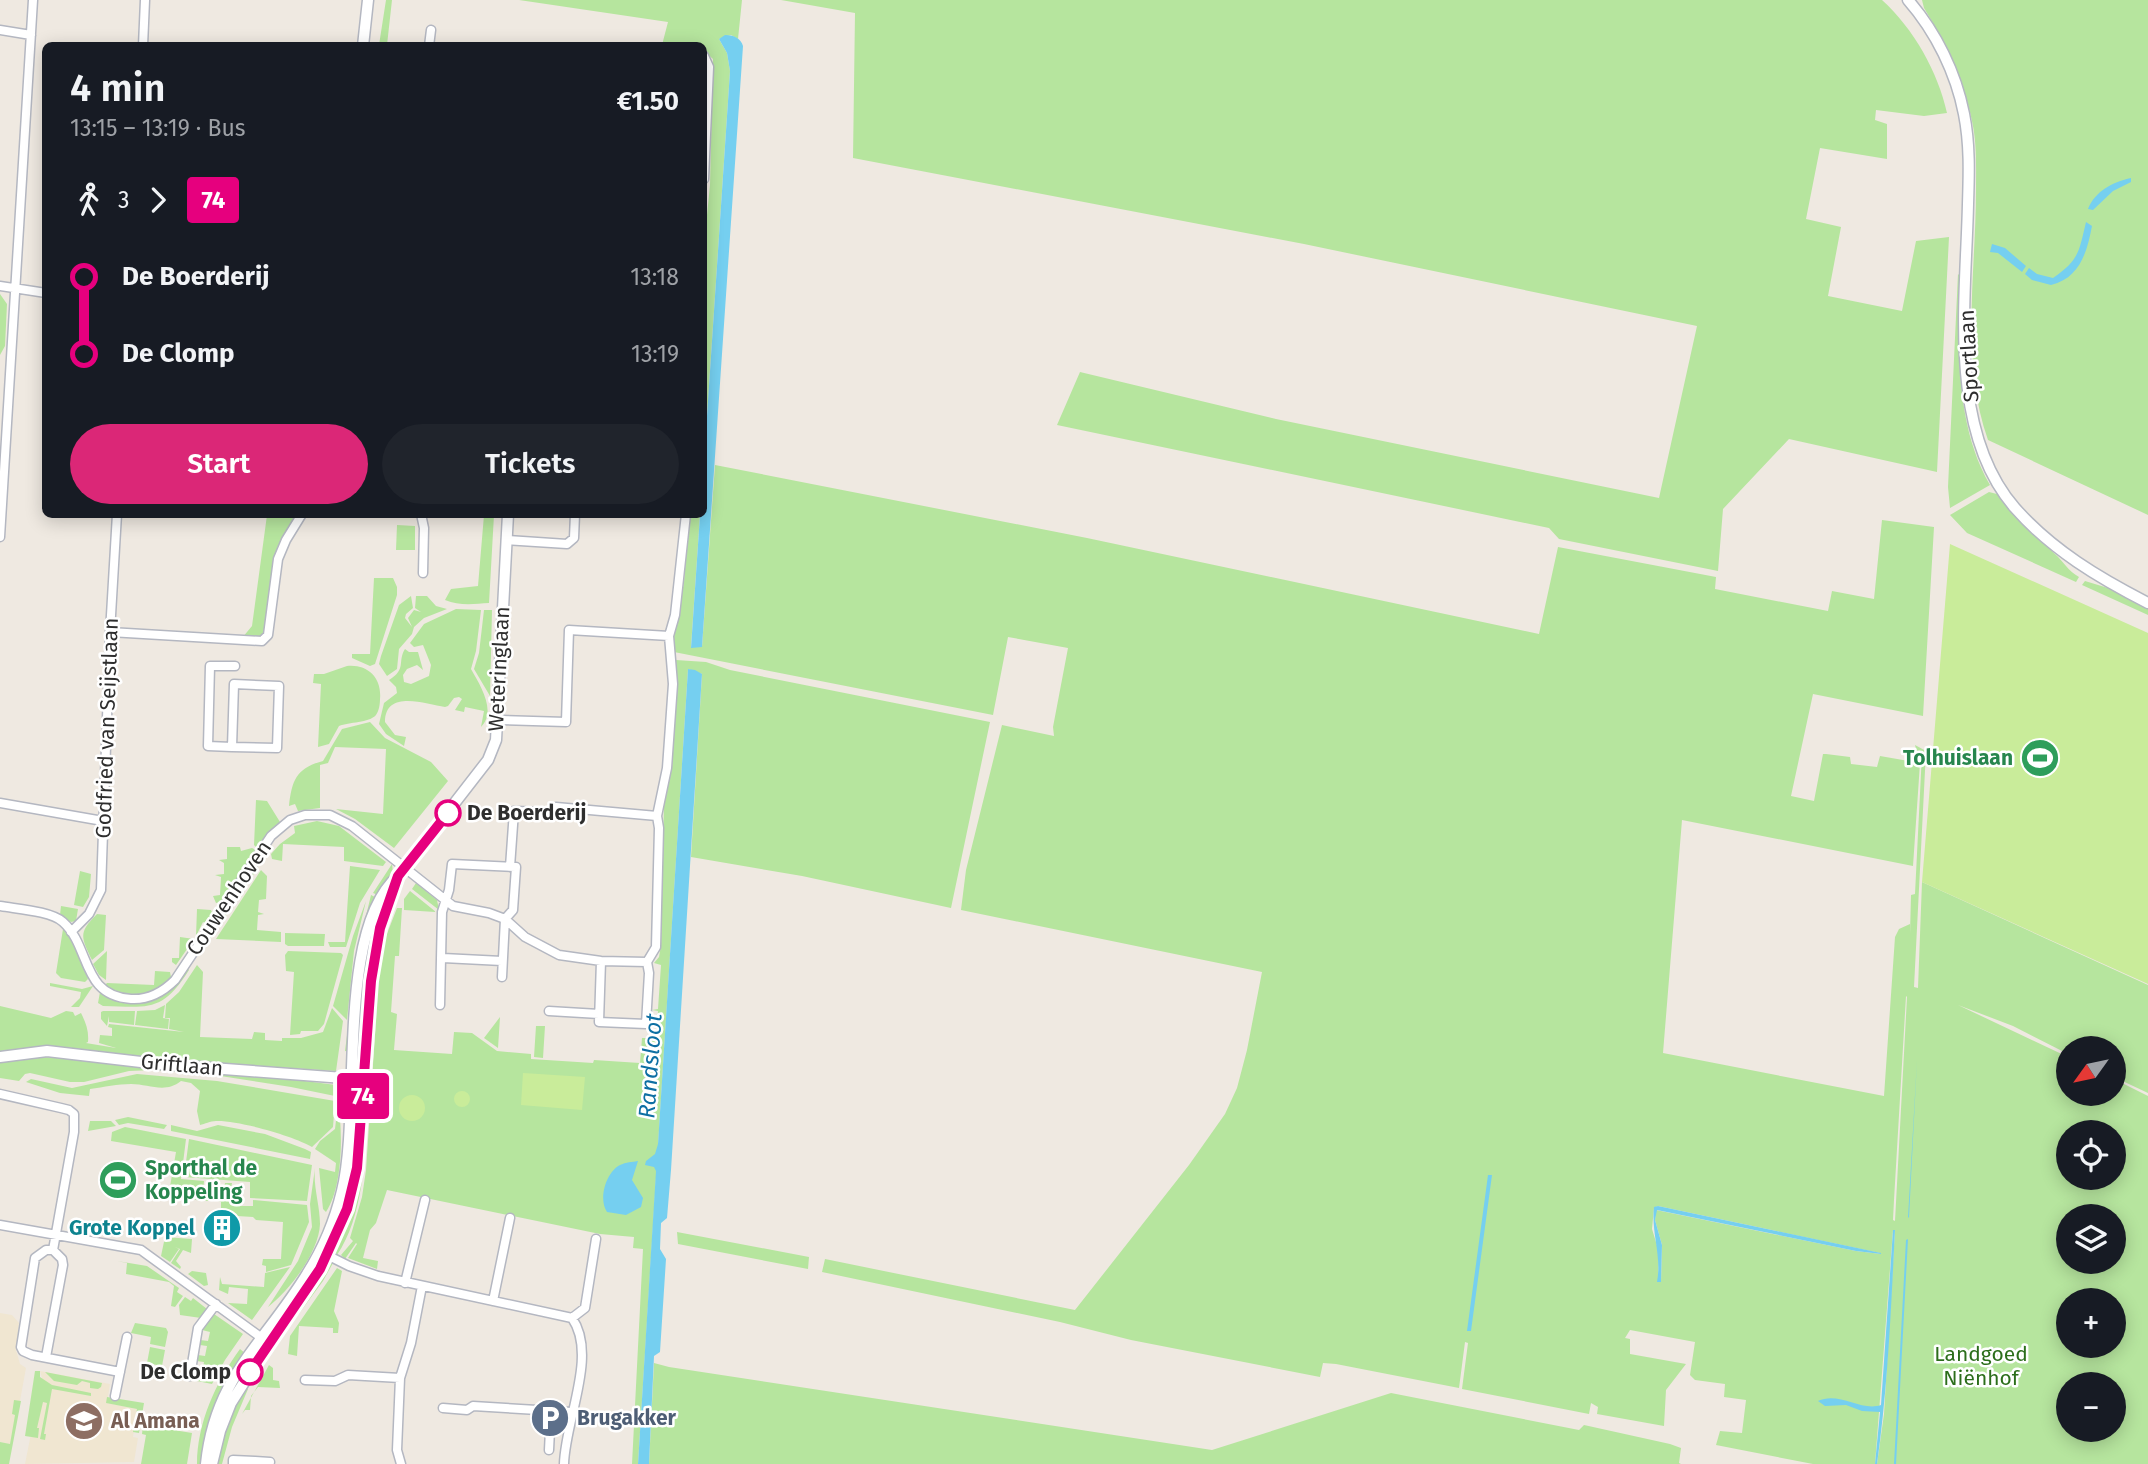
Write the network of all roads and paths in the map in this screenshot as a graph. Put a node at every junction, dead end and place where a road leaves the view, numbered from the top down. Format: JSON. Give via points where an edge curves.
{"nodes":[{"id":1,"x":33,"y":0,"type":"edge"},
{"id":2,"x":145,"y":0,"type":"edge"},
{"id":3,"x":368,"y":0,"type":"edge"},
{"id":4,"x":1908,"y":0,"type":"edge"},
{"id":5,"x":0,"y":30,"type":"edge"},
{"id":6,"x":431,"y":30,"type":"dead end"},
{"id":7,"x":31,"y":35,"type":"junction"},
{"id":8,"x":143,"y":42,"type":"edge"},
{"id":9,"x":363,"y":42,"type":"edge"},
{"id":10,"x":430,"y":42,"type":"edge"},
{"id":11,"x":707,"y":63,"type":"edge"},
{"id":12,"x":707,"y":112,"type":"edge"},
{"id":13,"x":0,"y":286,"type":"edge"},
{"id":14,"x":16,"y":289,"type":"junction"},
{"id":15,"x":42,"y":292,"type":"edge"},
{"id":16,"x":0,"y":366,"type":"edge"},
{"id":17,"x":10,"y":367,"type":"junction"},
{"id":18,"x":117,"y":518,"type":"edge"},
{"id":19,"x":300,"y":518,"type":"edge"},
{"id":20,"x":422,"y":518,"type":"edge"},
{"id":21,"x":508,"y":518,"type":"edge"},
{"id":22,"x":575,"y":518,"type":"edge"},
{"id":23,"x":686,"y":518,"type":"edge"},
{"id":24,"x":0,"y":537,"type":"edge"},
{"id":25,"x":506,"y":540,"type":"junction"},
{"id":26,"x":423,"y":573,"type":"dead end"},
{"id":27,"x":2148,"y":604,"type":"edge"},
{"id":28,"x":110,"y":632,"type":"junction"},
{"id":29,"x":669,"y":636,"type":"junction"},
{"id":30,"x":235,"y":666,"type":"dead end"},
{"id":31,"x":499,"y":720,"type":"junction"},
{"id":32,"x":232,"y":747,"type":"junction"},
{"id":33,"x":0,"y":803,"type":"edge"},
{"id":34,"x":657,"y":816,"type":"junction"},
{"id":35,"x":103,"y":821,"type":"junction"},
{"id":36,"x":510,"y":867,"type":"junction"},
{"id":37,"x":401,"y":872,"type":"junction"},
{"id":38,"x":446,"y":901,"type":"junction"},
{"id":39,"x":0,"y":906,"type":"edge"},
{"id":40,"x":505,"y":919,"type":"junction"},
{"id":41,"x":71,"y":932,"type":"junction"},
{"id":42,"x":443,"y":958,"type":"junction"},
{"id":43,"x":502,"y":961,"type":"junction"},
{"id":44,"x":601,"y":961,"type":"junction"},
{"id":45,"x":647,"y":962,"type":"junction"},
{"id":46,"x":502,"y":977,"type":"dead end"},
{"id":47,"x":440,"y":1005,"type":"dead end"},
{"id":48,"x":550,"y":1011,"type":"dead end"},
{"id":49,"x":599,"y":1014,"type":"junction"},
{"id":50,"x":0,"y":1057,"type":"edge"},
{"id":51,"x":359,"y":1079,"type":"junction"},
{"id":52,"x":0,"y":1094,"type":"edge"},
{"id":53,"x":425,"y":1200,"type":"dead end"},
{"id":54,"x":510,"y":1219,"type":"dead end"},
{"id":55,"x":0,"y":1225,"type":"edge"},
{"id":56,"x":56,"y":1236,"type":"junction"},
{"id":57,"x":596,"y":1239,"type":"dead end"},
{"id":58,"x":53,"y":1250,"type":"junction"},
{"id":59,"x":324,"y":1253,"type":"junction"},
{"id":60,"x":405,"y":1283,"type":"junction"},
{"id":61,"x":422,"y":1286,"type":"junction"},
{"id":62,"x":493,"y":1301,"type":"junction"},
{"id":63,"x":216,"y":1304,"type":"junction"},
{"id":64,"x":572,"y":1318,"type":"junction"},
{"id":65,"x":127,"y":1337,"type":"dead end"},
{"id":66,"x":265,"y":1340,"type":"junction"},
{"id":67,"x":46,"y":1357,"type":"junction"},
{"id":68,"x":120,"y":1372,"type":"junction"},
{"id":69,"x":190,"y":1376,"type":"dead end"},
{"id":70,"x":400,"y":1378,"type":"junction"},
{"id":71,"x":305,"y":1380,"type":"dead end"},
{"id":72,"x":115,"y":1396,"type":"dead end"},
{"id":73,"x":443,"y":1408,"type":"dead end"},
{"id":74,"x":551,"y":1410,"type":"junction"},
{"id":75,"x":571,"y":1412,"type":"junction"},
{"id":76,"x":549,"y":1450,"type":"dead end"},
{"id":77,"x":270,"y":1462,"type":"dead end"},
{"id":78,"x":255,"y":1463,"type":"edge"},
{"id":79,"x":206,"y":1464,"type":"edge"},
{"id":80,"x":212,"y":1464,"type":"edge"},
{"id":81,"x":233,"y":1464,"type":"edge"},
{"id":82,"x":401,"y":1464,"type":"edge"},
{"id":83,"x":564,"y":1464,"type":"edge"}],
"edges":[{"from":1,"to":7,"type":"street"},
{"from":2,"to":8,"type":"street"},
{"from":3,"to":9,"type":"street"},
{"from":4,"to":27,"type":"street","name":"Sportlaan","via":[[1950,67],[1964,112],[1969,153],[1967,381],[1986,458],[2013,506],[2059,551]]},
{"from":5,"to":7,"type":"street"},
{"from":6,"to":10,"type":"street"},
{"from":7,"to":14,"type":"street"},
{"from":11,"to":12,"type":"street"},
{"from":13,"to":14,"type":"street"},
{"from":14,"to":15,"type":"street"},
{"from":14,"to":17,"type":"street"},
{"from":16,"to":17,"type":"street"},
{"from":17,"to":24,"type":"street"},
{"from":18,"to":28,"type":"street","name":"Godfried van Seijstlaan"},
{"from":19,"to":28,"type":"street","via":[[278,559],[268,635],[262,641]]},
{"from":20,"to":26,"type":"street"},
{"from":21,"to":25,"type":"street","name":"Weteringlaan"},
{"from":22,"to":25,"type":"street","via":[[574,538],[567,544]]},
{"from":23,"to":29,"type":"street"},
{"from":25,"to":31,"type":"street","name":"Weteringlaan"},
{"from":28,"to":35,"type":"street","name":"Godfried van Seijstlaan"},
{"from":29,"to":31,"type":"street","via":[[569,630],[566,722]]},
{"from":29,"to":34,"type":"street","via":[[673,684],[667,768]]},
{"from":30,"to":32,"type":"street","via":[[210,666],[208,746]]},
{"from":31,"to":37,"type":"street","name":"Weteringlaan","via":[[488,760]]},
{"from":32,"to":32,"type":"street","via":[[276,748],[279,686],[234,684]]},
{"from":33,"to":35,"type":"street"},
{"from":34,"to":36,"type":"street","via":[[556,807],[548,812],[514,811]]},
{"from":34,"to":45,"type":"street","via":[[656,947]]},
{"from":35,"to":41,"type":"street","name":"Godfried van Seijstlaan","via":[[101,890],[89,914]]},
{"from":36,"to":38,"type":"street","via":[[452,864]]},
{"from":36,"to":40,"type":"street","via":[[516,867],[513,910]]},
{"from":37,"to":38,"type":"street","name":"Couwenhoven"},
{"from":37,"to":41,"type":"street","name":"Couwenhoven","via":[[342,820],[318,814],[290,820],[271,836],[174,979],[161,992],[139,999],[116,996],[99,985]]},
{"from":37,"to":51,"type":"street","name":"Weteringlaan","via":[[375,949]]},
{"from":38,"to":40,"type":"street","name":"Couwenhoven"},
{"from":38,"to":42,"type":"street"},
{"from":39,"to":41,"type":"street","via":[[52,916]]},
{"from":40,"to":43,"type":"street"},
{"from":40,"to":44,"type":"street","name":"Couwenhoven","via":[[525,937],[559,955]]},
{"from":42,"to":43,"type":"street"},
{"from":42,"to":47,"type":"street"},
{"from":43,"to":46,"type":"street"},
{"from":44,"to":45,"type":"street","name":"Couwenhoven"},
{"from":44,"to":49,"type":"street"},
{"from":45,"to":49,"type":"street","via":[[646,1024],[599,1022]]},
{"from":48,"to":49,"type":"street"},
{"from":50,"to":51,"type":"street","name":"Griftlaan","via":[[47,1051]]},
{"from":51,"to":59,"type":"street","name":"Weteringlaan","via":[[359,1146],[352,1191]]},
{"from":52,"to":56,"type":"street","via":[[74,1115]]},
{"from":53,"to":60,"type":"street"},
{"from":54,"to":62,"type":"street"},
{"from":55,"to":56,"type":"street"},
{"from":56,"to":58,"type":"street"},
{"from":56,"to":63,"type":"street","via":[[141,1250]]},
{"from":57,"to":64,"type":"street","via":[[585,1308]]},
{"from":58,"to":67,"type":"street","via":[[63,1265]]},
{"from":58,"to":67,"type":"street","via":[[35,1258],[20,1342],[27,1354]]},
{"from":59,"to":60,"type":"street"},
{"from":59,"to":66,"type":"street","name":"Weteringlaan","via":[[310,1285]]},
{"from":60,"to":61,"type":"street"},
{"from":61,"to":62,"type":"street"},
{"from":61,"to":70,"type":"street"},
{"from":62,"to":64,"type":"street"},
{"from":63,"to":66,"type":"street"},
{"from":63,"to":69,"type":"street","via":[[198,1328]]},
{"from":64,"to":75,"type":"street","via":[[579,1328],[582,1350]]},
{"from":65,"to":68,"type":"street"},
{"from":66,"to":79,"type":"street","name":"Weteringlaan","via":[[235,1373],[222,1398]]},
{"from":66,"to":80,"type":"street","name":"Weteringlaan","via":[[231,1403]]},
{"from":67,"to":68,"type":"street"},
{"from":68,"to":72,"type":"street"},
{"from":70,"to":71,"type":"street","via":[[348,1375],[335,1381]]},
{"from":70,"to":82,"type":"street","via":[[397,1450]]},
{"from":73,"to":74,"type":"street"},
{"from":74,"to":75,"type":"street"},
{"from":74,"to":76,"type":"street"},
{"from":75,"to":83,"type":"street"},
{"from":77,"to":78,"type":"street"},
{"from":78,"to":81,"type":"street","via":[[233,1460]]}]}
